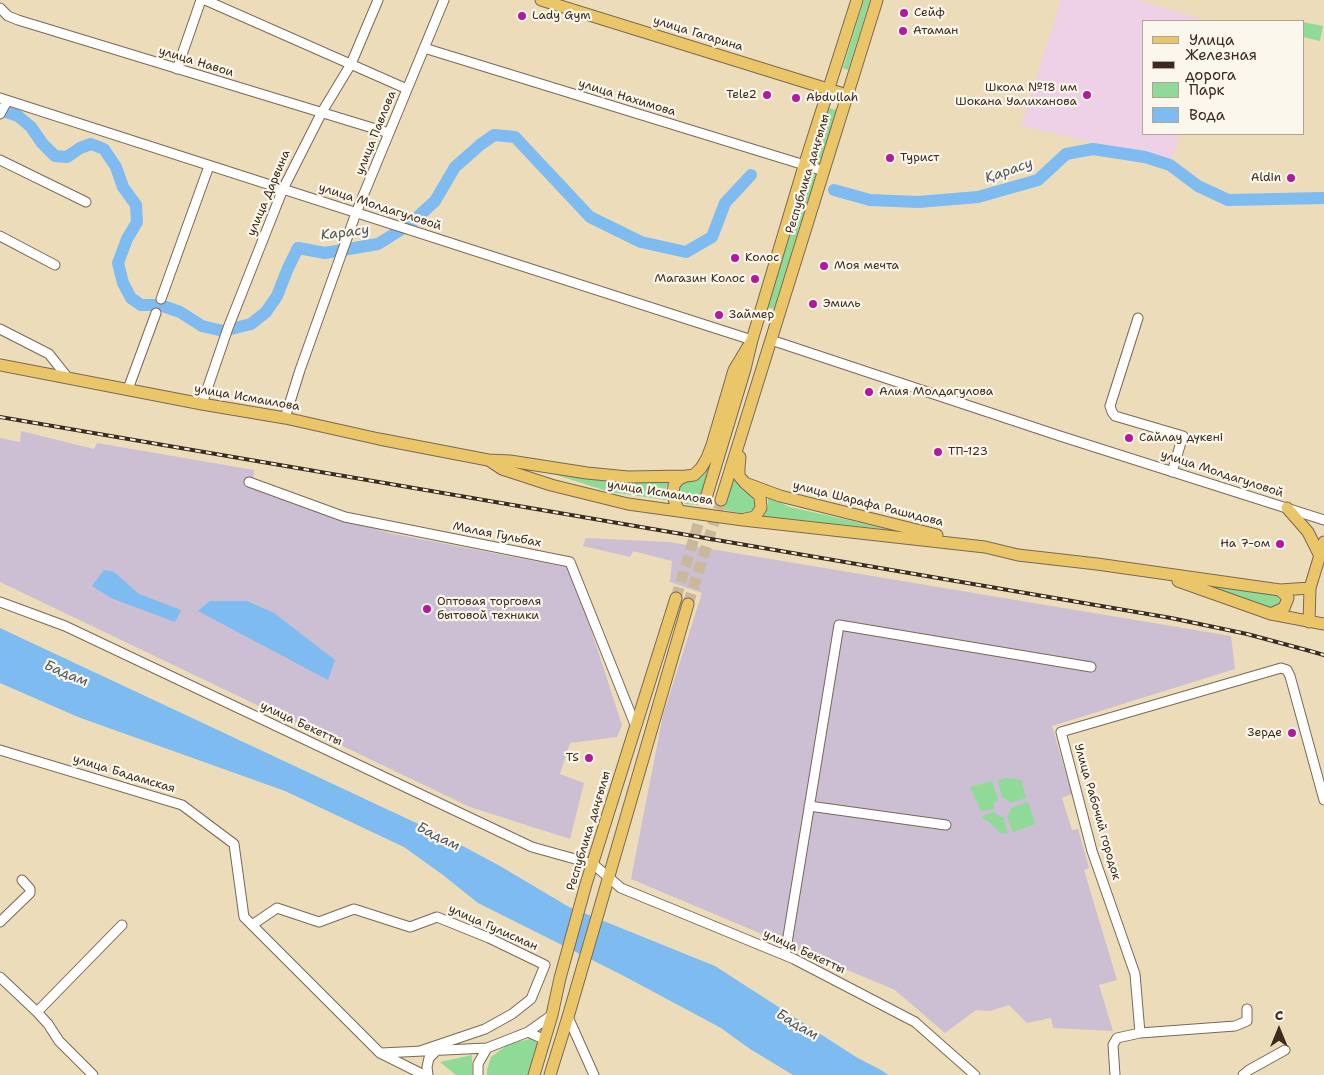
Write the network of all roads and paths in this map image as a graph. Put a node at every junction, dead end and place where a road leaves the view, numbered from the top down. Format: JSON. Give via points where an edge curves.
{"nodes":[{"id":1,"x":6,"y":0,"type":"edge"},
{"id":2,"x":203,"y":0,"type":"edge"},
{"id":3,"x":378,"y":0,"type":"edge"},
{"id":4,"x":444,"y":0,"type":"edge"},
{"id":5,"x":541,"y":0,"type":"edge"},
{"id":6,"x":857,"y":0,"type":"edge"},
{"id":7,"x":877,"y":0,"type":"edge"},
{"id":8,"x":1,"y":8,"type":"edge"},
{"id":9,"x":424,"y":48,"type":"junction"},
{"id":10,"x":351,"y":64,"type":"junction"},
{"id":11,"x":177,"y":69,"type":"junction"},
{"id":12,"x":407,"y":89,"type":"junction"},
{"id":13,"x":829,"y":89,"type":"junction"},
{"id":14,"x":847,"y":94,"type":"junction"},
{"id":15,"x":2,"y":105,"type":"edge"},
{"id":16,"x":322,"y":112,"type":"junction"},
{"id":17,"x":389,"y":133,"type":"junction"},
{"id":18,"x":0,"y":160,"type":"edge"},
{"id":19,"x":209,"y":166,"type":"junction"},
{"id":20,"x":804,"y":166,"type":"junction"},
{"id":21,"x":824,"y":171,"type":"junction"},
{"id":22,"x":282,"y":189,"type":"junction"},
{"id":23,"x":86,"y":202,"type":"dead end"},
{"id":24,"x":356,"y":213,"type":"junction"},
{"id":25,"x":0,"y":236,"type":"edge"},
{"id":26,"x":55,"y":265,"type":"dead end"},
{"id":27,"x":161,"y":299,"type":"dead end"},
{"id":28,"x":156,"y":313,"type":"dead end"},
{"id":29,"x":1138,"y":318,"type":"dead end"},
{"id":30,"x":0,"y":329,"type":"edge"},
{"id":31,"x":752,"y":340,"type":"junction"},
{"id":32,"x":770,"y":344,"type":"junction"},
{"id":33,"x":0,"y":365,"type":"edge"},
{"id":34,"x":68,"y":378,"type":"junction"},
{"id":35,"x":128,"y":389,"type":"junction"},
{"id":36,"x":202,"y":404,"type":"junction"},
{"id":37,"x":285,"y":418,"type":"junction"},
{"id":38,"x":488,"y":460,"type":"junction"},
{"id":39,"x":1172,"y":472,"type":"junction"},
{"id":40,"x":686,"y":476,"type":"junction"},
{"id":41,"x":248,"y":482,"type":"dead end"},
{"id":42,"x":745,"y":483,"type":"junction"},
{"id":43,"x":706,"y":498,"type":"tunnel mouth"},
{"id":44,"x":721,"y":500,"type":"tunnel mouth"},
{"id":45,"x":1287,"y":508,"type":"junction"},
{"id":46,"x":679,"y":511,"type":"junction"},
{"id":47,"x":743,"y":520,"type":"junction"},
{"id":48,"x":1324,"y":520,"type":"edge"},
{"id":49,"x":1324,"y":542,"type":"edge"},
{"id":50,"x":985,"y":547,"type":"junction"},
{"id":51,"x":1320,"y":556,"type":"junction"},
{"id":52,"x":1155,"y":573,"type":"junction"},
{"id":53,"x":1310,"y":588,"type":"junction"},
{"id":54,"x":1280,"y":590,"type":"junction"},
{"id":55,"x":676,"y":598,"type":"tunnel mouth"},
{"id":56,"x":0,"y":602,"type":"edge"},
{"id":57,"x":688,"y":604,"type":"tunnel mouth"},
{"id":58,"x":1271,"y":614,"type":"junction"},
{"id":59,"x":1309,"y":622,"type":"junction"},
{"id":60,"x":1324,"y":624,"type":"edge"},
{"id":61,"x":1091,"y":667,"type":"dead end"},
{"id":62,"x":636,"y":727,"type":"junction"},
{"id":63,"x":0,"y":750,"type":"edge"},
{"id":64,"x":1324,"y":800,"type":"edge"},
{"id":65,"x":809,"y":806,"type":"junction"},
{"id":66,"x":946,"y":825,"type":"dead end"},
{"id":67,"x":592,"y":868,"type":"junction"},
{"id":68,"x":607,"y":878,"type":"junction"},
{"id":69,"x":22,"y":880,"type":"dead end"},
{"id":70,"x":0,"y":922,"type":"edge"},
{"id":71,"x":122,"y":925,"type":"dead end"},
{"id":72,"x":252,"y":925,"type":"junction"},
{"id":73,"x":785,"y":955,"type":"junction"},
{"id":74,"x":0,"y":977,"type":"edge"},
{"id":75,"x":1247,"y":1009,"type":"dead end"},
{"id":76,"x":37,"y":1012,"type":"junction"},
{"id":77,"x":552,"y":1015,"type":"junction"},
{"id":78,"x":568,"y":1017,"type":"junction"},
{"id":79,"x":528,"y":1032,"type":"junction"},
{"id":80,"x":1140,"y":1033,"type":"junction"},
{"id":81,"x":545,"y":1040,"type":"junction"},
{"id":82,"x":487,"y":1048,"type":"junction"},
{"id":83,"x":1285,"y":1050,"type":"dead end"},
{"id":84,"x":420,"y":1051,"type":"junction"},
{"id":85,"x":436,"y":1051,"type":"junction"},
{"id":86,"x":380,"y":1053,"type":"junction"},
{"id":87,"x":534,"y":1074,"type":"edge"},
{"id":88,"x":93,"y":1075,"type":"edge"},
{"id":89,"x":426,"y":1075,"type":"edge"},
{"id":90,"x":478,"y":1075,"type":"edge"},
{"id":91,"x":550,"y":1075,"type":"edge"},
{"id":92,"x":594,"y":1075,"type":"edge"},
{"id":93,"x":975,"y":1075,"type":"edge"},
{"id":94,"x":1115,"y":1075,"type":"edge"},
{"id":95,"x":1243,"y":1075,"type":"edge"}],
"edges":[{"from":1,"to":8,"type":"street"},
{"from":2,"to":10,"type":"street"},
{"from":2,"to":11,"type":"street"},
{"from":3,"to":10,"type":"street","name":"улица Дарвина"},
{"from":4,"to":9,"type":"street","name":"улица Павлова"},
{"from":5,"to":13,"type":"main road","name":"улица Гагарина"},
{"from":6,"to":13,"type":"main road","name":"Республика даңғылы"},
{"from":7,"to":14,"type":"main road","name":"Республика даңғылы"},
{"from":8,"to":11,"type":"street","name":"улица Навои","via":[[18,20]]},
{"from":9,"to":12,"type":"street","name":"улица Павлова"},
{"from":9,"to":20,"type":"street","name":"улица Нахимова"},
{"from":10,"to":12,"type":"street"},
{"from":10,"to":16,"type":"street","name":"улица Дарвина"},
{"from":11,"to":16,"type":"street","name":"улица Навои"},
{"from":12,"to":17,"type":"street","name":"улица Павлова"},
{"from":13,"to":14,"type":"main road","name":"улица Гагарина"},
{"from":13,"to":20,"type":"main road","name":"Республика даңғылы"},
{"from":14,"to":21,"type":"main road","name":"Республика даңғылы"},
{"from":15,"to":19,"type":"street","name":"улица Молдагуловой"},
{"from":16,"to":17,"type":"street","name":"улица Навои"},
{"from":16,"to":22,"type":"street","name":"улица Дарвина"},
{"from":17,"to":24,"type":"street","name":"улица Павлова"},
{"from":18,"to":23,"type":"street"},
{"from":19,"to":22,"type":"street","name":"улица Молдагуловой"},
{"from":19,"to":27,"type":"street"},
{"from":20,"to":21,"type":"street","name":"улица Нахимова"},
{"from":20,"to":31,"type":"main road","name":"Республика даңғылы"},
{"from":21,"to":32,"type":"main road","name":"Республика даңғылы"},
{"from":22,"to":24,"type":"street","name":"улица Молдагуловой"},
{"from":22,"to":36,"type":"street","name":"улица Дарвина"},
{"from":24,"to":31,"type":"street","name":"улица Молдагуловой"},
{"from":24,"to":37,"type":"street","name":"улица Павлова"},
{"from":25,"to":26,"type":"street"},
{"from":28,"to":35,"type":"street"},
{"from":29,"to":39,"type":"street","via":[[1110,406],[1115,416],[1183,436]]},
{"from":30,"to":34,"type":"street","via":[[49,354]]},
{"from":31,"to":40,"type":"main road","name":"улица Исмаилова","via":[[734,370],[707,458],[694,475]]},
{"from":31,"to":43,"type":"main road","name":"Республика даңғылы"},
{"from":32,"to":39,"type":"street","name":"улица Молдагуловой"},
{"from":32,"to":42,"type":"main road","via":[[763,382],[740,457],[739,476]]},
{"from":32,"to":44,"type":"main road","name":"Республика даңғылы"},
{"from":33,"to":34,"type":"main road","name":"улица Исмаилова"},
{"from":34,"to":35,"type":"main road","name":"улица Исмаилова"},
{"from":35,"to":36,"type":"main road","name":"улица Исмаилова"},
{"from":36,"to":37,"type":"main road","name":"улица Исмаилова"},
{"from":37,"to":38,"type":"main road","name":"улица Исмаилова"},
{"from":38,"to":40,"type":"main road","name":"улица Исмаилова","via":[[587,473]]},
{"from":38,"to":46,"type":"main road","name":"улица Исмаилова","via":[[502,469],[551,485],[628,504]]},
{"from":39,"to":45,"type":"street","name":"улица Молдагуловой"},
{"from":40,"to":46,"type":"main road","via":[[674,486],[674,502]]},
{"from":41,"to":62,"type":"street","name":"Малая Гульбах","via":[[345,517],[570,562]]},
{"from":42,"to":47,"type":"main road","via":[[760,496],[761,508],[755,516]]},
{"from":42,"to":50,"type":"main road","name":"улица Шарафа Рашидова","via":[[780,496]]},
{"from":45,"to":48,"type":"street","name":"улица Молдагуловой"},
{"from":45,"to":51,"type":"main road","via":[[1308,532]]},
{"from":46,"to":47,"type":"main road","name":"улица Исмаилова"},
{"from":47,"to":50,"type":"main road","name":"улица Шарафа Рашидова"},
{"from":49,"to":51,"type":"main road"},
{"from":50,"to":52,"type":"main road","name":"улица Шарафа Рашидова","via":[[1018,555]]},
{"from":51,"to":53,"type":"main road"},
{"from":52,"to":54,"type":"main road"},
{"from":52,"to":58,"type":"main road"},
{"from":53,"to":54,"type":"main road"},
{"from":53,"to":59,"type":"main road"},
{"from":54,"to":58,"type":"main road","via":[[1288,598],[1284,608]]},
{"from":55,"to":62,"type":"main road","name":"Республика даңғылы"},
{"from":56,"to":67,"type":"street","name":"улица Бекетты","via":[[65,626],[532,847]]},
{"from":57,"to":68,"type":"main road"},
{"from":58,"to":59,"type":"main road"},
{"from":59,"to":60,"type":"main road"},
{"from":61,"to":65,"type":"street","via":[[839,625]]},
{"from":62,"to":67,"type":"main road","name":"Республика даңғылы"},
{"from":63,"to":72,"type":"street","name":"улица Бадамская","via":[[182,805],[234,844],[244,917]]},
{"from":64,"to":80,"type":"street","name":"Улица Рабочий городок","via":[[1290,676],[1281,668],[1061,732],[1092,851],[1135,974]]},
{"from":65,"to":66,"type":"street"},
{"from":65,"to":73,"type":"street"},
{"from":67,"to":68,"type":"street","name":"улица Бекетты"},
{"from":67,"to":77,"type":"main road","name":"Республика даңғылы","via":[[560,976]]},
{"from":68,"to":73,"type":"street","name":"улица Бекетты","via":[[621,888]]},
{"from":68,"to":78,"type":"main road"},
{"from":69,"to":70,"type":"street","via":[[30,893]]},
{"from":71,"to":76,"type":"street"},
{"from":72,"to":84,"type":"street","name":"улица Гулисман","via":[[277,908],[319,922],[354,909],[410,927],[437,917],[545,965],[531,999],[512,1014],[485,1029]]},
{"from":72,"to":86,"type":"street","name":"улица Бадамская"},
{"from":73,"to":93,"type":"street","name":"улица Бекетты","via":[[915,1022]]},
{"from":74,"to":76,"type":"street"},
{"from":75,"to":80,"type":"street","via":[[1246,1021],[1235,1026]]},
{"from":76,"to":88,"type":"street","via":[[59,1041]]},
{"from":77,"to":79,"type":"street"},
{"from":77,"to":81,"type":"main road","name":"Республика даңғылы"},
{"from":78,"to":91,"type":"main road"},
{"from":78,"to":92,"type":"street"},
{"from":79,"to":81,"type":"street"},
{"from":79,"to":82,"type":"street"},
{"from":80,"to":94,"type":"street","via":[[1116,1038],[1113,1045]]},
{"from":81,"to":87,"type":"main road","name":"Республика даңғылы"},
{"from":82,"to":85,"type":"street"},
{"from":82,"to":90,"type":"street","via":[[478,1064]]},
{"from":83,"to":95,"type":"street"},
{"from":84,"to":85,"type":"street"},
{"from":84,"to":86,"type":"street"},
{"from":85,"to":89,"type":"street","via":[[429,1058]]},
{"from":86,"to":89,"type":"street","name":"улица Бадамская"}]}
